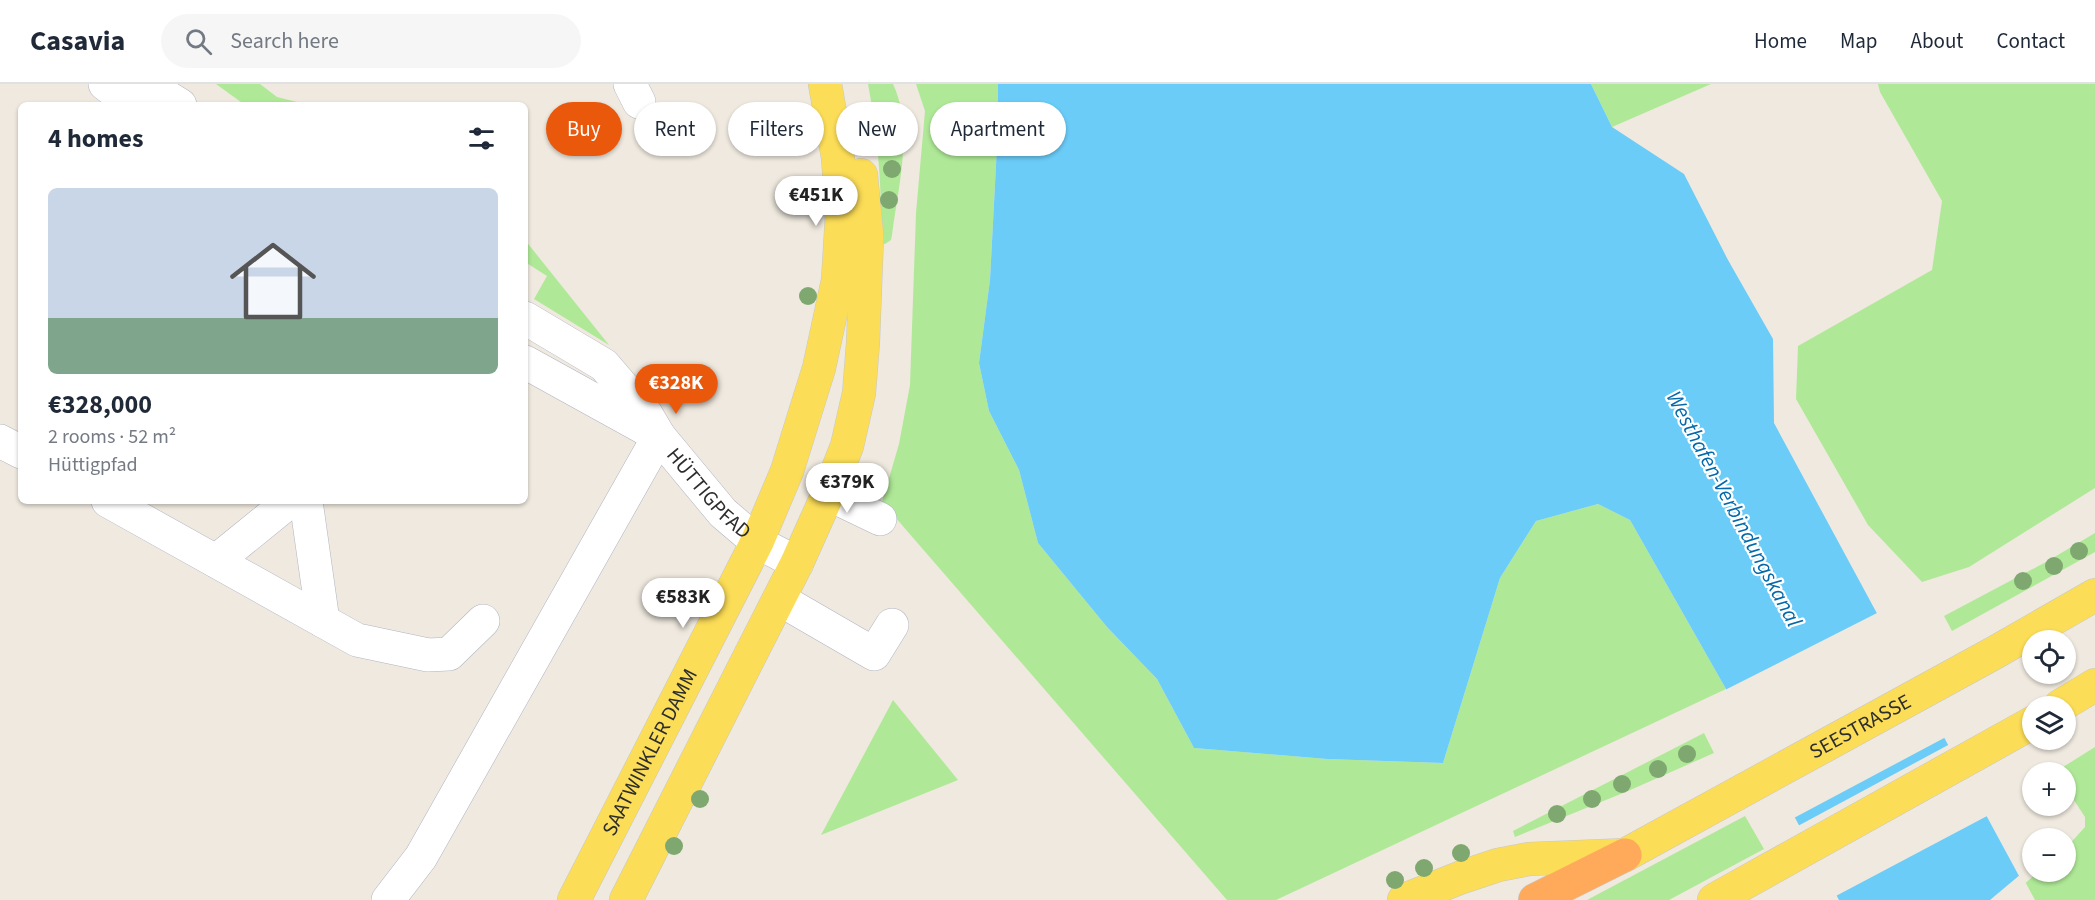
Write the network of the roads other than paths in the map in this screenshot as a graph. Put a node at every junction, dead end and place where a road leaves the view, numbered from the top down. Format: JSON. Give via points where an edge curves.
{"nodes":[{"id":1,"x":105,"y":84,"type":"edge"},
{"id":2,"x":146,"y":84,"type":"edge"},
{"id":3,"x":825,"y":84,"type":"edge"},
{"id":4,"x":843,"y":84,"type":"edge"},
{"id":5,"x":129,"y":102,"type":"edge"},
{"id":6,"x":175,"y":102,"type":"edge"},
{"id":7,"x":528,"y":320,"type":"edge"},
{"id":8,"x":528,"y":364,"type":"edge"},
{"id":9,"x":659,"y":436,"type":"junction"},
{"id":10,"x":0,"y":441,"type":"edge"},
{"id":11,"x":18,"y":450,"type":"edge"},
{"id":12,"x":828,"y":494,"type":"junction"},
{"id":13,"x":113,"y":504,"type":"edge"},
{"id":14,"x":286,"y":504,"type":"edge"},
{"id":15,"x":306,"y":504,"type":"edge"},
{"id":16,"x":880,"y":519,"type":"dead end"},
{"id":17,"x":757,"y":542,"type":"junction"},
{"id":18,"x":216,"y":561,"type":"junction"},
{"id":19,"x":797,"y":562,"type":"junction"},
{"id":20,"x":2095,"y":595,"type":"edge"},
{"id":21,"x":779,"y":598,"type":"junction"},
{"id":22,"x":323,"y":621,"type":"junction"},
{"id":23,"x":483,"y":621,"type":"dead end"},
{"id":24,"x":892,"y":626,"type":"dead end"},
{"id":25,"x":2095,"y":685,"type":"edge"},
{"id":26,"x":2076,"y":696,"type":"edge"},
{"id":27,"x":2022,"y":729,"type":"edge"},
{"id":28,"x":1625,"y":855,"type":"junction"},
{"id":29,"x":388,"y":900,"type":"edge"},
{"id":30,"x":574,"y":900,"type":"edge"},
{"id":31,"x":626,"y":900,"type":"edge"},
{"id":32,"x":1404,"y":900,"type":"edge"},
{"id":33,"x":1535,"y":900,"type":"edge"},
{"id":34,"x":1714,"y":900,"type":"edge"}],
"edges":[{"from":1,"to":5,"type":"street"},
{"from":2,"to":6,"type":"street"},
{"from":3,"to":17,"type":"main road","name":"SAATWINKLER DAMM","via":[[838,158],[842,213],[837,280],[819,368],[787,471]]},
{"from":4,"to":12,"type":"main road","via":[[860,159],[867,237],[859,393],[847,446]]},
{"from":7,"to":9,"type":"street","name":"HÜTTIGPFAD","via":[[604,365],[646,414]]},
{"from":8,"to":9,"type":"street"},
{"from":9,"to":17,"type":"street","name":"HÜTTIGPFAD","via":[[723,513]]},
{"from":9,"to":29,"type":"street","via":[[421,857]]},
{"from":10,"to":11,"type":"street"},
{"from":12,"to":16,"type":"street"},
{"from":12,"to":19,"type":"main road"},
{"from":13,"to":18,"type":"street"},
{"from":14,"to":18,"type":"street"},
{"from":15,"to":22,"type":"street"},
{"from":17,"to":19,"type":"street","name":"HÜTTIGPFAD"},
{"from":17,"to":30,"type":"main road","name":"SAATWINKLER DAMM"},
{"from":18,"to":22,"type":"street"},
{"from":19,"to":21,"type":"main road"},
{"from":20,"to":28,"type":"main road","name":"SEESTRASSE"},
{"from":21,"to":24,"type":"street","via":[[874,654]]},
{"from":21,"to":31,"type":"main road"},
{"from":22,"to":23,"type":"street","via":[[357,640],[428,656],[449,654]]},
{"from":25,"to":26,"type":"main road"},
{"from":27,"to":34,"type":"main road"},
{"from":28,"to":32,"type":"main road","via":[[1528,859],[1498,865]]},
{"from":28,"to":33,"type":"highway"}]}
